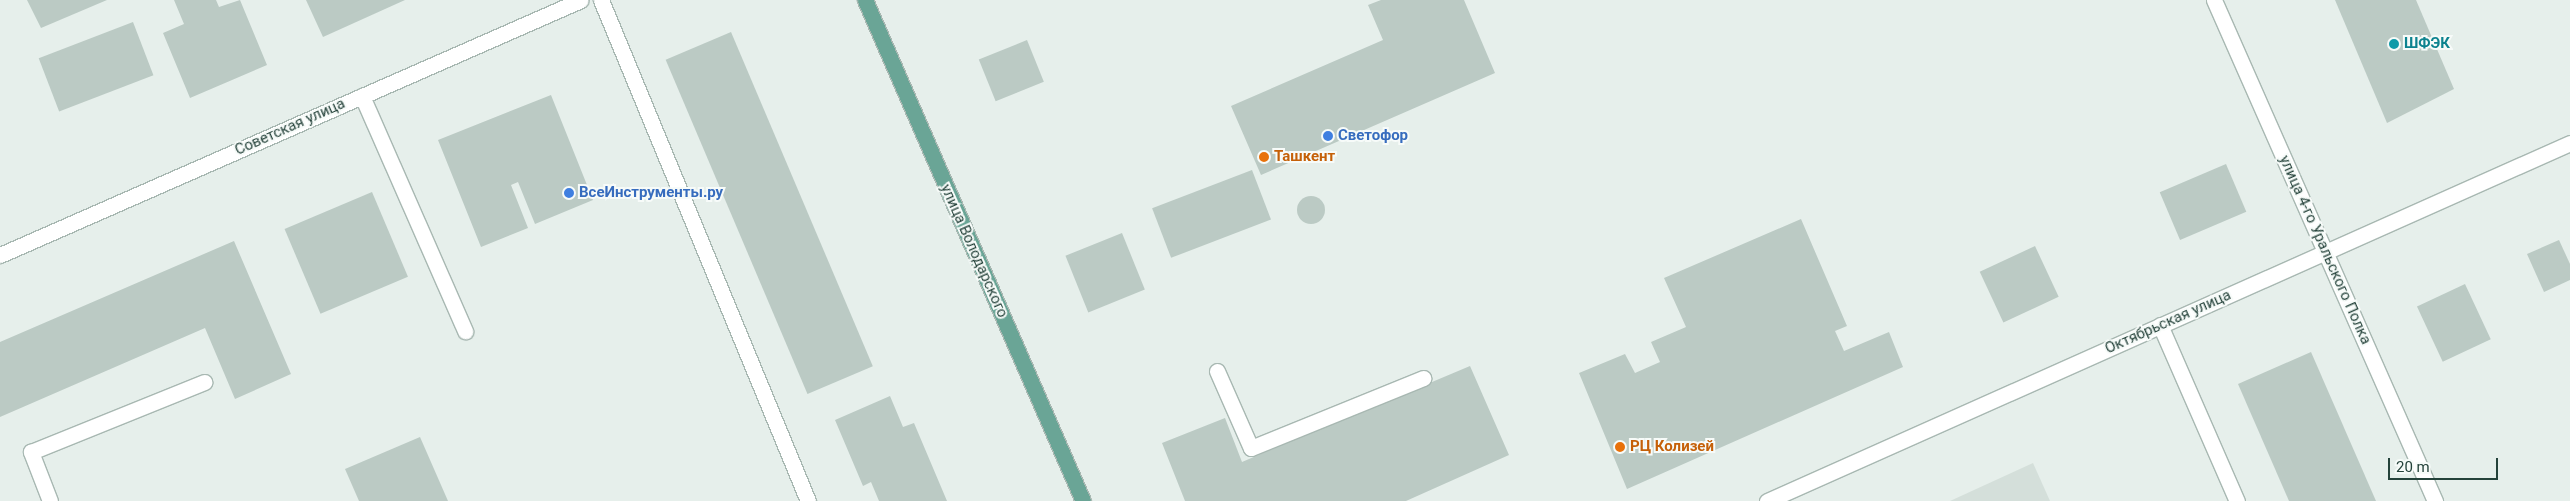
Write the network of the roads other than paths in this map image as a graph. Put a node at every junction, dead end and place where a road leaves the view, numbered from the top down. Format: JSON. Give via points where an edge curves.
{"nodes":[{"id":1,"x":581,"y":0,"type":"edge"},
{"id":2,"x":600,"y":0,"type":"edge"},
{"id":3,"x":865,"y":0,"type":"edge"},
{"id":4,"x":2214,"y":0,"type":"edge"},
{"id":5,"x":362,"y":96,"type":"junction"},
{"id":6,"x":2570,"y":144,"type":"edge"},
{"id":7,"x":2325,"y":252,"type":"junction"},
{"id":8,"x":0,"y":255,"type":"edge"},
{"id":9,"x":2160,"y":326,"type":"junction"},
{"id":10,"x":465,"y":331,"type":"dead end"},
{"id":11,"x":1217,"y":371,"type":"dead end"},
{"id":12,"x":1422,"y":378,"type":"dead end"},
{"id":13,"x":204,"y":382,"type":"dead end"},
{"id":14,"x":50,"y":501,"type":"edge"},
{"id":15,"x":808,"y":501,"type":"edge"},
{"id":16,"x":1083,"y":501,"type":"edge"},
{"id":17,"x":1767,"y":501,"type":"edge"},
{"id":18,"x":2237,"y":501,"type":"edge"},
{"id":19,"x":2435,"y":501,"type":"edge"}],
"edges":[{"from":1,"to":5,"type":"street","name":"Советская улица"},
{"from":2,"to":15,"type":"street"},
{"from":3,"to":16,"type":"main road","name":"улица Володарского"},
{"from":4,"to":7,"type":"street","name":"улица 4-го Уральского Полка"},
{"from":5,"to":8,"type":"street","name":"Советская улица"},
{"from":5,"to":10,"type":"street"},
{"from":6,"to":7,"type":"street","name":"Октябрьская улица"},
{"from":7,"to":9,"type":"street","name":"Октябрьская улица"},
{"from":7,"to":19,"type":"street","name":"улица 4-го Уральского Полка"},
{"from":9,"to":17,"type":"street","name":"Октябрьская улица"},
{"from":9,"to":18,"type":"street"},
{"from":11,"to":12,"type":"street","via":[[1251,448]]},
{"from":13,"to":14,"type":"street","via":[[31,452]]}]}
